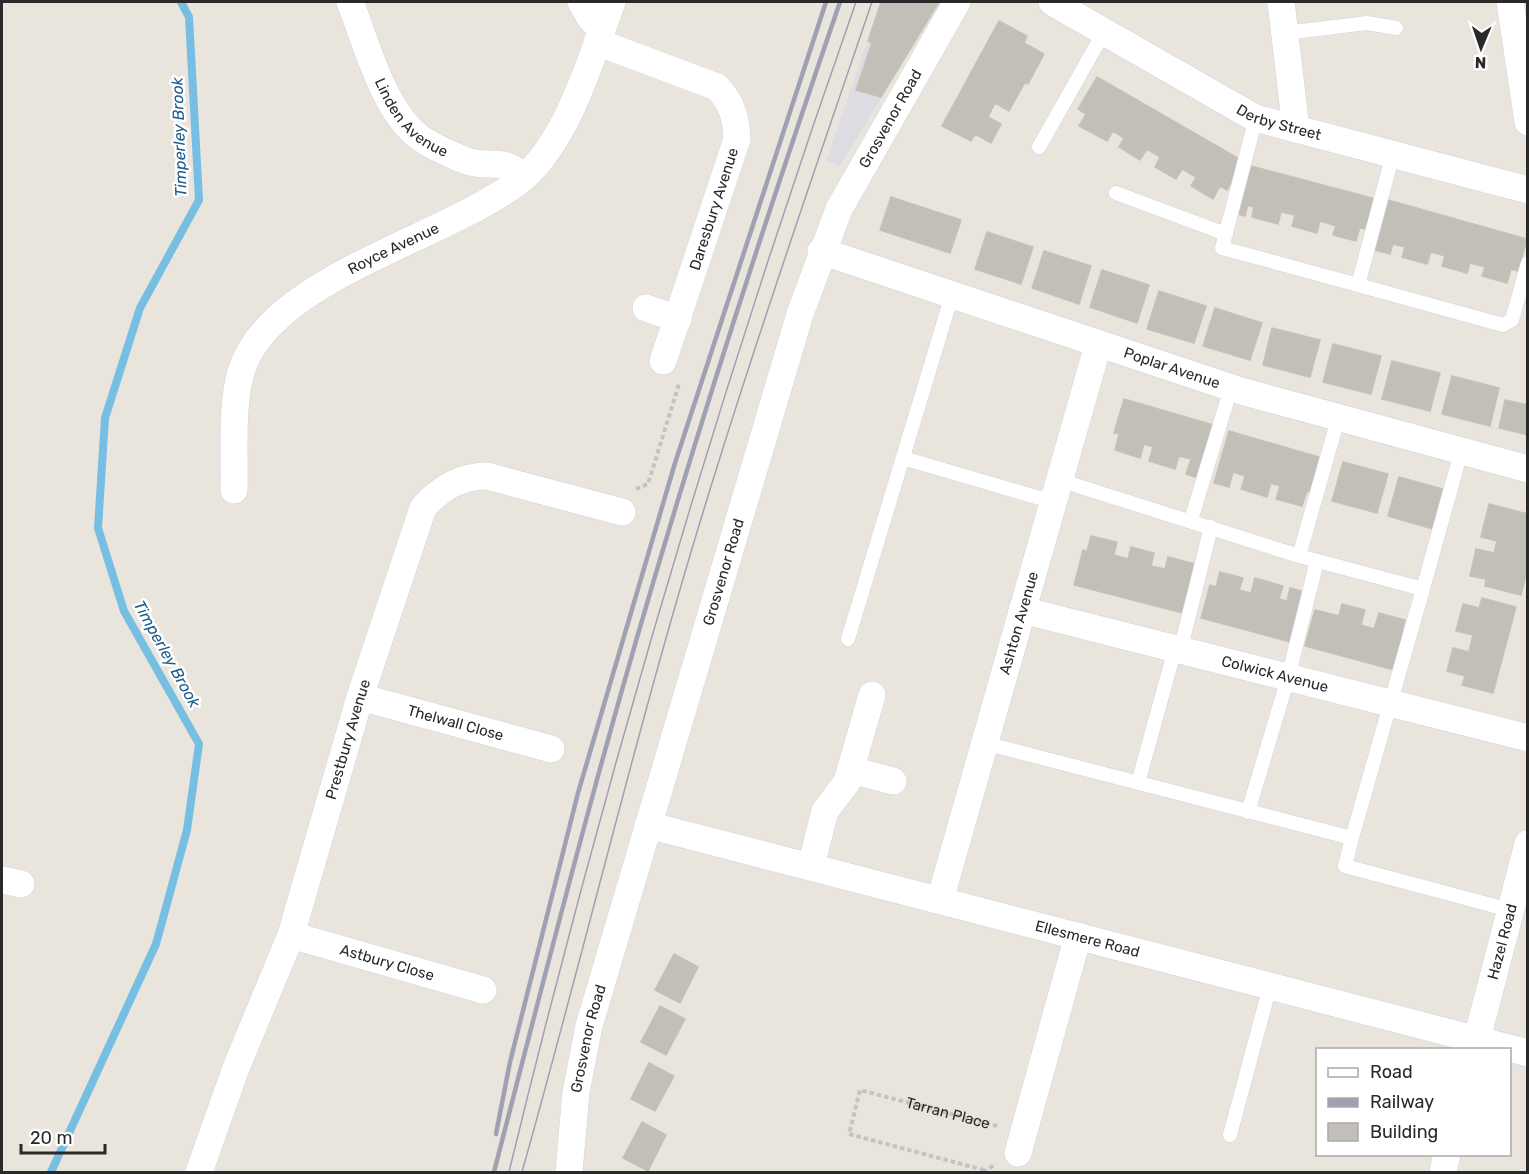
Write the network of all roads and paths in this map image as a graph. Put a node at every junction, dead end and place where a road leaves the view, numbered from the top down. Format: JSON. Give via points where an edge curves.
{"nodes":[{"id":1,"x":350,"y":2,"type":"edge"},
{"id":2,"x":581,"y":2,"type":"edge"},
{"id":3,"x":612,"y":2,"type":"edge"},
{"id":4,"x":957,"y":2,"type":"edge"},
{"id":5,"x":1052,"y":2,"type":"edge"},
{"id":6,"x":1281,"y":2,"type":"edge"},
{"id":7,"x":1510,"y":2,"type":"edge"},
{"id":8,"x":1396,"y":28,"type":"dead end"},
{"id":9,"x":1104,"y":32,"type":"junction"},
{"id":10,"x":1285,"y":33,"type":"junction"},
{"id":11,"x":600,"y":35,"type":"junction"},
{"id":12,"x":1256,"y":118,"type":"junction"},
{"id":13,"x":1527,"y":122,"type":"edge"},
{"id":14,"x":1296,"y":129,"type":"junction"},
{"id":15,"x":1039,"y":147,"type":"dead end"},
{"id":16,"x":1393,"y":154,"type":"junction"},
{"id":17,"x":524,"y":177,"type":"junction"},
{"id":18,"x":1527,"y":190,"type":"edge"},
{"id":19,"x":1116,"y":193,"type":"dead end"},
{"id":20,"x":1226,"y":234,"type":"junction"},
{"id":21,"x":821,"y":251,"type":"junction"},
{"id":22,"x":1527,"y":262,"type":"edge"},
{"id":23,"x":1358,"y":285,"type":"junction"},
{"id":24,"x":952,"y":295,"type":"junction"},
{"id":25,"x":646,"y":308,"type":"dead end"},
{"id":26,"x":678,"y":319,"type":"junction"},
{"id":27,"x":1098,"y":345,"type":"junction"},
{"id":28,"x":663,"y":361,"type":"joint"},
{"id":29,"x":1231,"y":388,"type":"junction"},
{"id":30,"x":1338,"y":419,"type":"junction"},
{"id":31,"x":1461,"y":452,"type":"junction"},
{"id":32,"x":903,"y":458,"type":"junction"},
{"id":33,"x":1527,"y":469,"type":"edge"},
{"id":34,"x":234,"y":490,"type":"dead end"},
{"id":35,"x":1056,"y":491,"type":"junction"},
{"id":36,"x":622,"y":511,"type":"joint"},
{"id":37,"x":1191,"y":520,"type":"junction"},
{"id":38,"x":1211,"y":527,"type":"junction"},
{"id":39,"x":1299,"y":556,"type":"junction"},
{"id":40,"x":1317,"y":561,"type":"junction"},
{"id":41,"x":1423,"y":589,"type":"junction"},
{"id":42,"x":1022,"y":610,"type":"junction"},
{"id":43,"x":848,"y":639,"type":"dead end"},
{"id":44,"x":1177,"y":650,"type":"junction"},
{"id":45,"x":1288,"y":678,"type":"junction"},
{"id":46,"x":872,"y":695,"type":"dead end"},
{"id":47,"x":360,"y":697,"type":"junction"},
{"id":48,"x":1392,"y":704,"type":"junction"},
{"id":49,"x":1527,"y":738,"type":"edge"},
{"id":50,"x":984,"y":743,"type":"junction"},
{"id":51,"x":551,"y":749,"type":"dead end"},
{"id":52,"x":851,"y":770,"type":"junction"},
{"id":53,"x":893,"y":781,"type":"dead end"},
{"id":54,"x":1138,"y":783,"type":"junction"},
{"id":55,"x":1248,"y":812,"type":"junction"},
{"id":56,"x":648,"y":825,"type":"junction"},
{"id":57,"x":1352,"y":838,"type":"junction"},
{"id":58,"x":1527,"y":844,"type":"edge"},
{"id":59,"x":811,"y":866,"type":"junction"},
{"id":60,"x":940,"y":900,"type":"junction"},
{"id":61,"x":1510,"y":910,"type":"junction"},
{"id":62,"x":291,"y":935,"type":"junction"},
{"id":63,"x":1078,"y":936,"type":"junction"},
{"id":64,"x":1270,"y":986,"type":"junction"},
{"id":65,"x":483,"y":991,"type":"dead end"},
{"id":66,"x":1475,"y":1045,"type":"edge"},
{"id":67,"x":1494,"y":1048,"type":"edge"},
{"id":68,"x":1511,"y":1051,"type":"edge"},
{"id":69,"x":1527,"y":1053,"type":"edge"},
{"id":70,"x":1230,"y":1135,"type":"dead end"},
{"id":71,"x":1018,"y":1153,"type":"joint"},
{"id":72,"x":1448,"y":1156,"type":"edge"},
{"id":73,"x":984,"y":1170,"type":"dead end"},
{"id":74,"x":201,"y":1172,"type":"edge"},
{"id":75,"x":569,"y":1173,"type":"edge"},
{"id":76,"x":1443,"y":1173,"type":"edge"}],
"edges":[{"from":1,"to":17,"type":"street","name":"Linden Avenue","via":[[391,104],[417,136],[470,162],[511,165]]},
{"from":2,"to":11,"type":"street"},
{"from":3,"to":11,"type":"street","name":"Royce Avenue"},
{"from":4,"to":21,"type":"street","name":"Grosvenor Road","via":[[839,209]]},
{"from":5,"to":9,"type":"street","name":"Derby Street"},
{"from":6,"to":10,"type":"street"},
{"from":7,"to":13,"type":"street"},
{"from":8,"to":10,"type":"lane","via":[[1367,23]]},
{"from":9,"to":12,"type":"street","name":"Derby Street"},
{"from":9,"to":15,"type":"lane"},
{"from":10,"to":14,"type":"street"},
{"from":11,"to":17,"type":"street","name":"Royce Avenue","via":[[561,131]]},
{"from":11,"to":26,"type":"street","name":"Daresbury Avenue","via":[[717,87],[730,101],[736,121],[737,139]]},
{"from":12,"to":14,"type":"street","name":"Derby Street"},
{"from":12,"to":20,"type":"lane"},
{"from":14,"to":16,"type":"street","name":"Derby Street"},
{"from":16,"to":18,"type":"street","name":"Derby Street"},
{"from":16,"to":23,"type":"lane"},
{"from":17,"to":34,"type":"street","name":"Royce Avenue","via":[[495,198],[335,278],[274,319],[247,353],[240,374]]},
{"from":19,"to":20,"type":"lane"},
{"from":20,"to":23,"type":"lane","via":[[1222,248]]},
{"from":21,"to":24,"type":"street","name":"Poplar Avenue"},
{"from":21,"to":56,"type":"street","name":"Grosvenor Road"},
{"from":22,"to":23,"type":"lane","via":[[1512,320],[1503,324]]},
{"from":24,"to":27,"type":"street","name":"Poplar Avenue"},
{"from":24,"to":32,"type":"lane"},
{"from":25,"to":26,"type":"street"},
{"from":26,"to":28,"type":"street","name":"Daresbury Avenue"},
{"from":27,"to":29,"type":"street","name":"Poplar Avenue"},
{"from":27,"to":35,"type":"street","name":"Ashton Avenue"},
{"from":28,"to":36,"type":"path","via":[[679,384],[648,484]]},
{"from":29,"to":30,"type":"street","name":"Poplar Avenue"},
{"from":29,"to":37,"type":"lane"},
{"from":30,"to":31,"type":"street","name":"Poplar Avenue"},
{"from":30,"to":39,"type":"lane"},
{"from":31,"to":33,"type":"street","name":"Poplar Avenue"},
{"from":31,"to":41,"type":"lane"},
{"from":32,"to":35,"type":"lane"},
{"from":32,"to":43,"type":"lane"},
{"from":35,"to":37,"type":"lane"},
{"from":35,"to":42,"type":"street","name":"Ashton Avenue"},
{"from":36,"to":47,"type":"street","name":"Prestbury Avenue","via":[[487,476],[462,480],[440,491],[423,508],[417,521]]},
{"from":37,"to":38,"type":"lane"},
{"from":38,"to":39,"type":"lane"},
{"from":38,"to":44,"type":"lane"},
{"from":39,"to":40,"type":"lane"},
{"from":40,"to":41,"type":"lane"},
{"from":40,"to":45,"type":"lane"},
{"from":41,"to":48,"type":"lane"},
{"from":42,"to":44,"type":"street","name":"Colwick Avenue"},
{"from":42,"to":50,"type":"street","name":"Ashton Avenue"},
{"from":44,"to":45,"type":"street","name":"Colwick Avenue"},
{"from":44,"to":54,"type":"lane"},
{"from":45,"to":48,"type":"street","name":"Colwick Avenue"},
{"from":45,"to":55,"type":"lane"},
{"from":46,"to":52,"type":"street"},
{"from":47,"to":51,"type":"street","name":"Thelwall Close"},
{"from":47,"to":62,"type":"street","name":"Prestbury Avenue"},
{"from":48,"to":49,"type":"street","name":"Colwick Avenue"},
{"from":48,"to":57,"type":"lane"},
{"from":50,"to":54,"type":"lane"},
{"from":50,"to":60,"type":"street","name":"Ashton Avenue"},
{"from":52,"to":53,"type":"street"},
{"from":52,"to":59,"type":"street","via":[[841,792],[825,811]]},
{"from":54,"to":55,"type":"lane"},
{"from":55,"to":57,"type":"lane"},
{"from":56,"to":59,"type":"street","name":"Ellesmere Road"},
{"from":56,"to":75,"type":"street","name":"Grosvenor Road","via":[[585,1045],[576,1092]]},
{"from":57,"to":61,"type":"lane","via":[[1345,866]]},
{"from":58,"to":61,"type":"street","name":"Hazel Road"},
{"from":59,"to":60,"type":"street","name":"Ellesmere Road"},
{"from":60,"to":63,"type":"street","name":"Ellesmere Road"},
{"from":61,"to":66,"type":"street","name":"Hazel Road"},
{"from":62,"to":65,"type":"street","name":"Astbury Close"},
{"from":62,"to":74,"type":"street","name":"Prestbury Avenue","via":[[236,1068]]},
{"from":63,"to":64,"type":"street","name":"Ellesmere Road"},
{"from":63,"to":71,"type":"street"},
{"from":64,"to":66,"type":"street","name":"Ellesmere Road"},
{"from":64,"to":70,"type":"lane"},
{"from":66,"to":67,"type":"street","name":"Ellesmere Road"},
{"from":68,"to":69,"type":"street","name":"Ellesmere Road"},
{"from":71,"to":73,"type":"path","name":"Tarran Place","via":[[1001,1127],[860,1090],[849,1134]]},
{"from":72,"to":76,"type":"street"}]}
